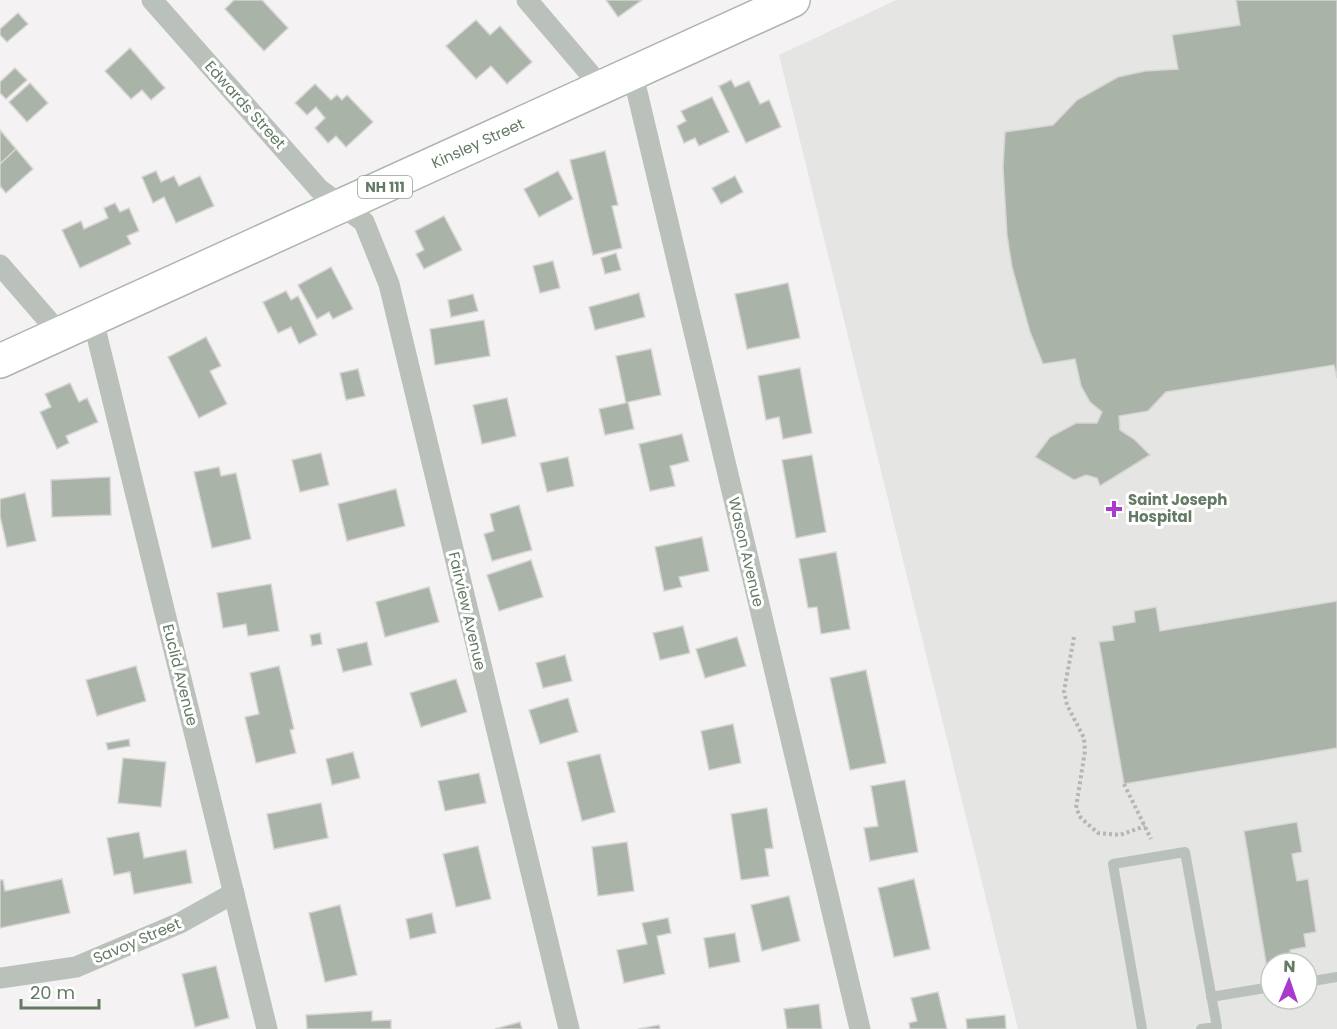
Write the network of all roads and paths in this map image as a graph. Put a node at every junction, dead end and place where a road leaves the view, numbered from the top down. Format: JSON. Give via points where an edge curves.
{"nodes":[{"id":1,"x":152,"y":0,"type":"edge"},
{"id":2,"x":526,"y":0,"type":"edge"},
{"id":3,"x":793,"y":0,"type":"edge"},
{"id":4,"x":633,"y":75,"type":"junction"},
{"id":5,"x":603,"y":88,"type":"junction"},
{"id":6,"x":342,"y":206,"type":"junction"},
{"id":7,"x":0,"y":265,"type":"edge"},
{"id":8,"x":93,"y":320,"type":"junction"},
{"id":9,"x":60,"y":334,"type":"junction"},
{"id":10,"x":0,"y":362,"type":"edge"},
{"id":11,"x":1074,"y":637,"type":"dead end"},
{"id":12,"x":1124,"y":784,"type":"dead end"},
{"id":13,"x":1145,"y":826,"type":"junction"},
{"id":14,"x":1155,"y":857,"type":"junction"},
{"id":15,"x":234,"y":893,"type":"junction"},
{"id":16,"x":1337,"y":977,"type":"edge"},
{"id":17,"x":0,"y":978,"type":"edge"},
{"id":18,"x":1319,"y":980,"type":"edge"},
{"id":19,"x":1259,"y":989,"type":"edge"},
{"id":20,"x":1211,"y":997,"type":"junction"},
{"id":21,"x":267,"y":1029,"type":"edge"},
{"id":22,"x":569,"y":1029,"type":"edge"},
{"id":23,"x":860,"y":1029,"type":"edge"},
{"id":24,"x":1142,"y":1029,"type":"edge"},
{"id":25,"x":1201,"y":1029,"type":"edge"}],
"edges":[{"from":1,"to":6,"type":"street","name":"Edwards Street","via":[[319,189]]},
{"from":2,"to":5,"type":"street"},
{"from":3,"to":4,"type":"main road","name":"Kinsley Street","number":"NH 111"},
{"from":4,"to":5,"type":"main road","name":"Kinsley Street","number":"NH 111"},
{"from":4,"to":23,"type":"street","name":"Wason Avenue"},
{"from":5,"to":6,"type":"main road","name":"Kinsley Street","number":"NH 111"},
{"from":6,"to":8,"type":"main road","name":"Kinsley Street","number":"NH 111"},
{"from":6,"to":22,"type":"street","name":"Fairview Avenue","via":[[364,222],[389,285]]},
{"from":7,"to":9,"type":"street"},
{"from":8,"to":9,"type":"main road","name":"Kinsley Street","number":"NH 111"},
{"from":8,"to":15,"type":"street","name":"Euclid Avenue"},
{"from":9,"to":10,"type":"main road","name":"Kinsley Street","number":"NH 111"},
{"from":11,"to":13,"type":"path","via":[[1064,691],[1086,752],[1076,808],[1098,833],[1119,834]]},
{"from":12,"to":13,"type":"path"},
{"from":13,"to":14,"type":"path"},
{"from":14,"to":20,"type":"lane","via":[[1185,852]]},
{"from":14,"to":24,"type":"lane","via":[[1113,864]]},
{"from":15,"to":17,"type":"street","name":"Savoy Street","via":[[180,923],[76,967]]},
{"from":15,"to":21,"type":"street","name":"Euclid Avenue"},
{"from":16,"to":18,"type":"lane"},
{"from":19,"to":20,"type":"lane"},
{"from":20,"to":25,"type":"lane","via":[[1216,1027]]}]}
